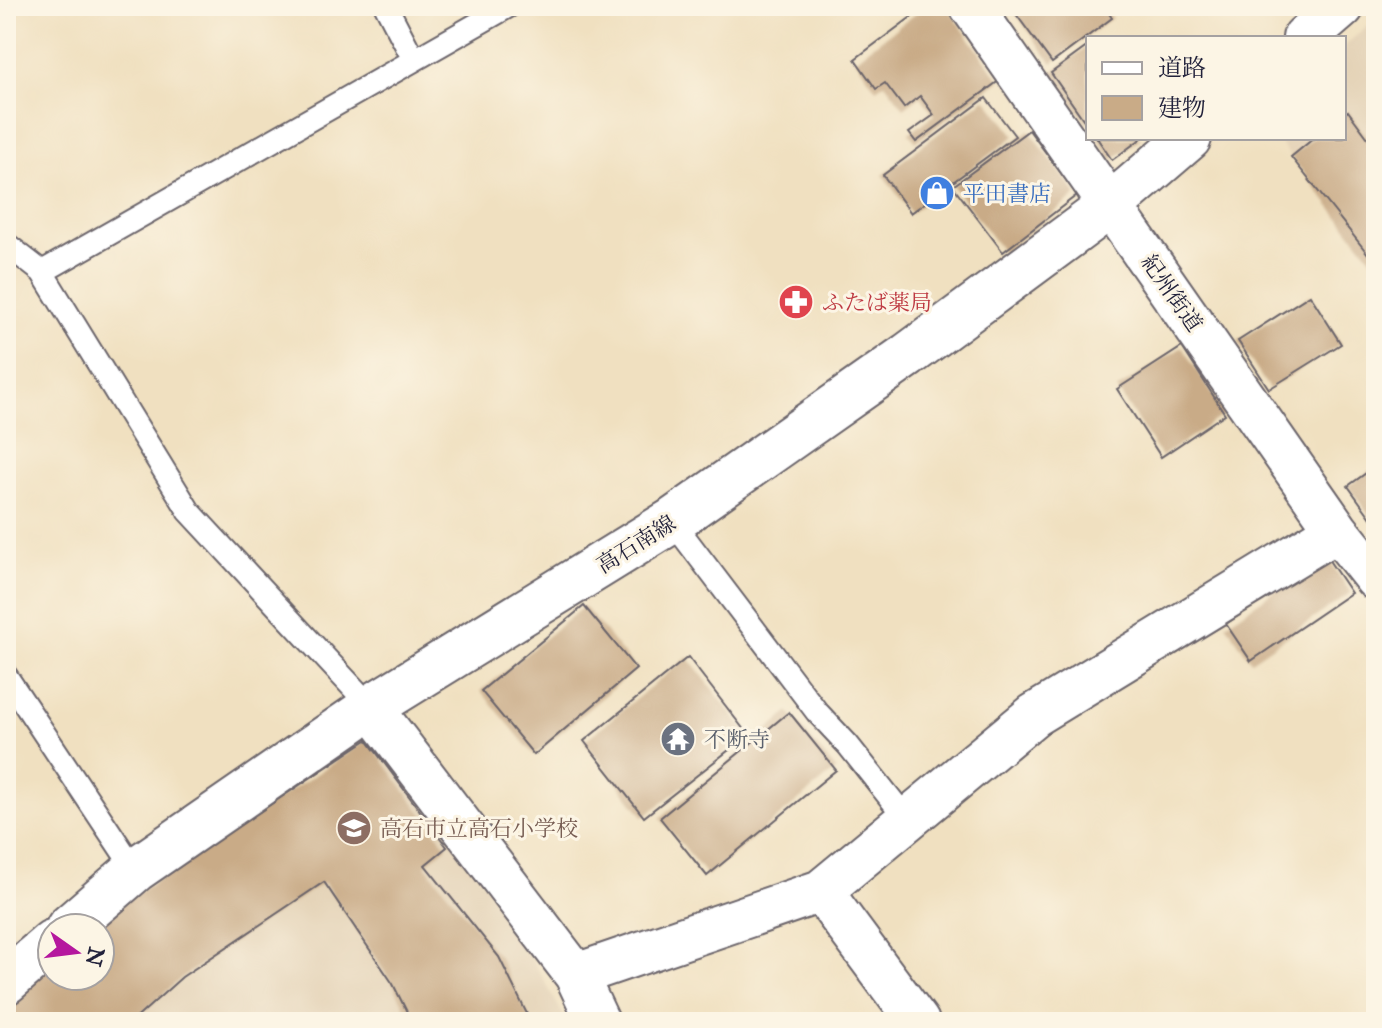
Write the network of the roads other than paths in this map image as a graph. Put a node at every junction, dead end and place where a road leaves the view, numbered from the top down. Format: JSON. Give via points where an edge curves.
{"nodes":[{"id":1,"x":386,"y":6,"type":"edge"},
{"id":2,"x":509,"y":6,"type":"edge"},
{"id":3,"x":971,"y":6,"type":"edge"},
{"id":4,"x":1342,"y":6,"type":"edge"},
{"id":5,"x":1307,"y":36,"type":"edge"},
{"id":6,"x":414,"y":60,"type":"junction"},
{"id":7,"x":1187,"y":140,"type":"edge"},
{"id":8,"x":1111,"y":205,"type":"junction"},
{"id":9,"x":6,"y":244,"type":"edge"},
{"id":10,"x":42,"y":272,"type":"junction"},
{"id":11,"x":672,"y":521,"type":"junction"},
{"id":12,"x":1337,"y":530,"type":"junction"},
{"id":13,"x":1376,"y":579,"type":"edge"},
{"id":14,"x":6,"y":676,"type":"edge"},
{"id":15,"x":371,"y":707,"type":"junction"},
{"id":16,"x":906,"y":818,"type":"junction"},
{"id":17,"x":135,"y":870,"type":"junction"},
{"id":18,"x":821,"y":891,"type":"junction"},
{"id":19,"x":86,"y":912,"type":"edge"},
{"id":20,"x":36,"y":956,"type":"edge"},
{"id":21,"x":576,"y":975,"type":"junction"},
{"id":22,"x":6,"y":982,"type":"edge"},
{"id":23,"x":598,"y":1022,"type":"edge"},
{"id":24,"x":918,"y":1022,"type":"edge"}],
"edges":[{"from":1,"to":6,"type":"lane"},
{"from":2,"to":6,"type":"lane"},
{"from":3,"to":8,"type":"street","name":"紀州街道"},
{"from":4,"to":5,"type":"street"},
{"from":6,"to":10,"type":"lane"},
{"from":7,"to":8,"type":"street","name":"高石南線"},
{"from":8,"to":11,"type":"street","name":"高石南線"},
{"from":8,"to":12,"type":"street","name":"紀州街道"},
{"from":9,"to":10,"type":"lane"},
{"from":10,"to":15,"type":"lane","via":[[189,511]]},
{"from":11,"to":15,"type":"street","name":"高石南線"},
{"from":11,"to":16,"type":"lane","via":[[817,712]]},
{"from":12,"to":13,"type":"street","name":"紀州街道"},
{"from":12,"to":16,"type":"street","via":[[1034,715]]},
{"from":14,"to":17,"type":"lane"},
{"from":15,"to":17,"type":"street","name":"高石南線"},
{"from":15,"to":21,"type":"street"},
{"from":16,"to":18,"type":"street"},
{"from":17,"to":19,"type":"street","name":"高石南線"},
{"from":18,"to":21,"type":"street"},
{"from":18,"to":24,"type":"street"},
{"from":20,"to":22,"type":"street"},
{"from":21,"to":23,"type":"street"}]}
